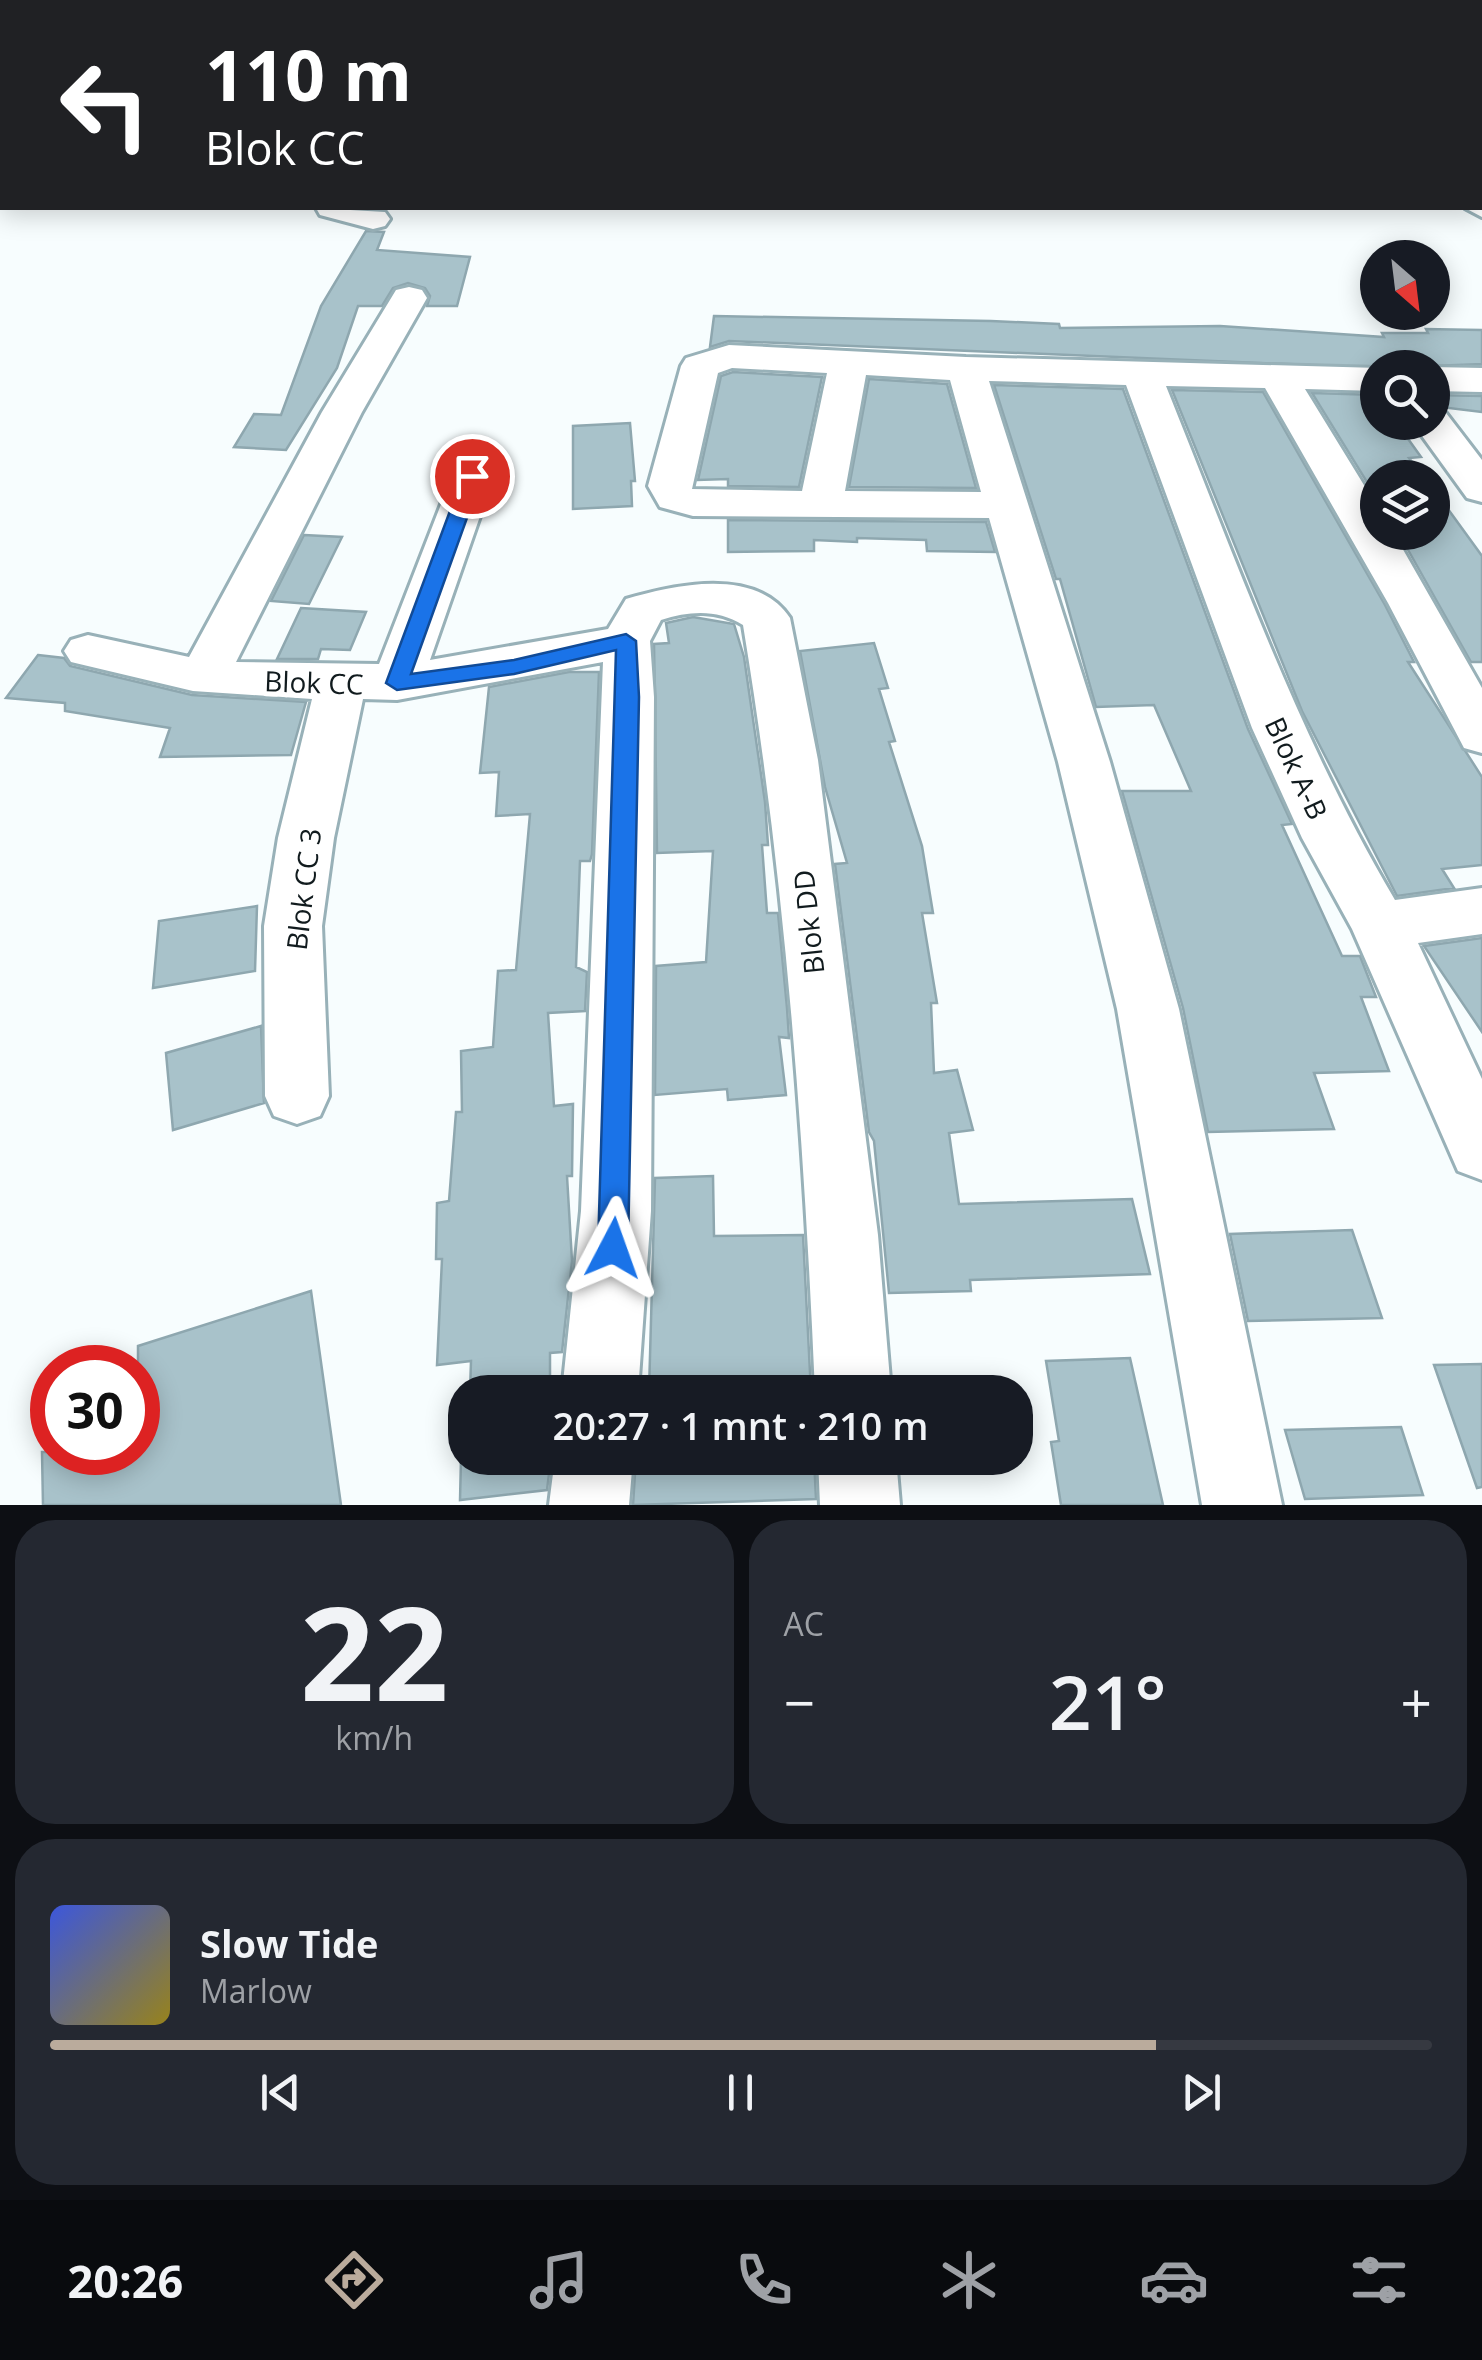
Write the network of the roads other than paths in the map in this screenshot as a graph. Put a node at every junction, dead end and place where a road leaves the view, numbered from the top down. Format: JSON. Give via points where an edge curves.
{"nodes":[{"id":1,"x":339,"y":210,"type":"edge"},
{"id":2,"x":374,"y":220,"type":"dead end"},
{"id":3,"x":409,"y":298,"type":"dead end"},
{"id":4,"x":848,"y":365,"type":"junction"},
{"id":5,"x":966,"y":369,"type":"junction"},
{"id":6,"x":1140,"y":372,"type":"junction"},
{"id":7,"x":1277,"y":375,"type":"junction"},
{"id":8,"x":1360,"y":377,"type":"edge"},
{"id":9,"x":1450,"y":380,"type":"edge"},
{"id":10,"x":1482,"y":380,"type":"edge"},
{"id":11,"x":1445,"y":440,"type":"edge"},
{"id":12,"x":472,"y":476,"type":"dead end"},
{"id":13,"x":1482,"y":489,"type":"edge"},
{"id":14,"x":1003,"y":505,"type":"junction"},
{"id":15,"x":821,"y":506,"type":"junction"},
{"id":16,"x":626,"y":641,"type":"junction"},
{"id":17,"x":88,"y":651,"type":"dead end"},
{"id":18,"x":204,"y":676,"type":"junction"},
{"id":19,"x":397,"y":683,"type":"junction"},
{"id":20,"x":341,"y":685,"type":"junction"},
{"id":21,"x":1482,"y":735,"type":"edge"},
{"id":22,"x":1482,"y":911,"type":"edge"},
{"id":23,"x":1380,"y":926,"type":"junction"},
{"id":24,"x":296,"y":1096,"type":"dead end"},
{"id":25,"x":1482,"y":1150,"type":"edge"},
{"id":26,"x":602,"y":1375,"type":"edge"},
{"id":27,"x":852,"y":1375,"type":"edge"},
{"id":28,"x":593,"y":1475,"type":"edge"},
{"id":29,"x":858,"y":1475,"type":"edge"},
{"id":30,"x":590,"y":1505,"type":"edge"},
{"id":31,"x":860,"y":1505,"type":"edge"},
{"id":32,"x":1242,"y":1505,"type":"edge"}],
"edges":[{"from":1,"to":2,"type":"street"},
{"from":3,"to":18,"type":"street"},
{"from":4,"to":5,"type":"street"},
{"from":4,"to":15,"type":"street"},
{"from":4,"to":15,"type":"street","via":[[709,359],[700,366],[669,486],[675,498],[692,504]]},
{"from":5,"to":6,"type":"street"},
{"from":5,"to":14,"type":"street"},
{"from":6,"to":7,"type":"street"},
{"from":6,"to":23,"type":"street","name":"Blok A-B","via":[[1278,728]]},
{"from":7,"to":8,"type":"street"},
{"from":7,"to":21,"type":"street"},
{"from":9,"to":10,"type":"street"},
{"from":11,"to":13,"type":"street"},
{"from":12,"to":19,"type":"street"},
{"from":14,"to":15,"type":"street"},
{"from":14,"to":32,"type":"street","via":[[1084,762],[1148,1009]]},
{"from":16,"to":19,"type":"street","name":"Blok CC","via":[[514,667]]},
{"from":16,"to":26,"type":"street","via":[[616,1212]]},
{"from":16,"to":27,"type":"street","name":"Blok DD","via":[[643,610],[681,597],[748,605],[766,618],[792,760]]},
{"from":17,"to":18,"type":"street","name":"Blok CC"},
{"from":18,"to":20,"type":"street","name":"Blok CC"},
{"from":19,"to":20,"type":"street","name":"Blok CC"},
{"from":20,"to":24,"type":"street","name":"Blok CC 3","via":[[293,926]]},
{"from":22,"to":23,"type":"street"},
{"from":23,"to":25,"type":"street","name":"Blok A-B"},
{"from":28,"to":30,"type":"street"},
{"from":29,"to":31,"type":"street"}]}
